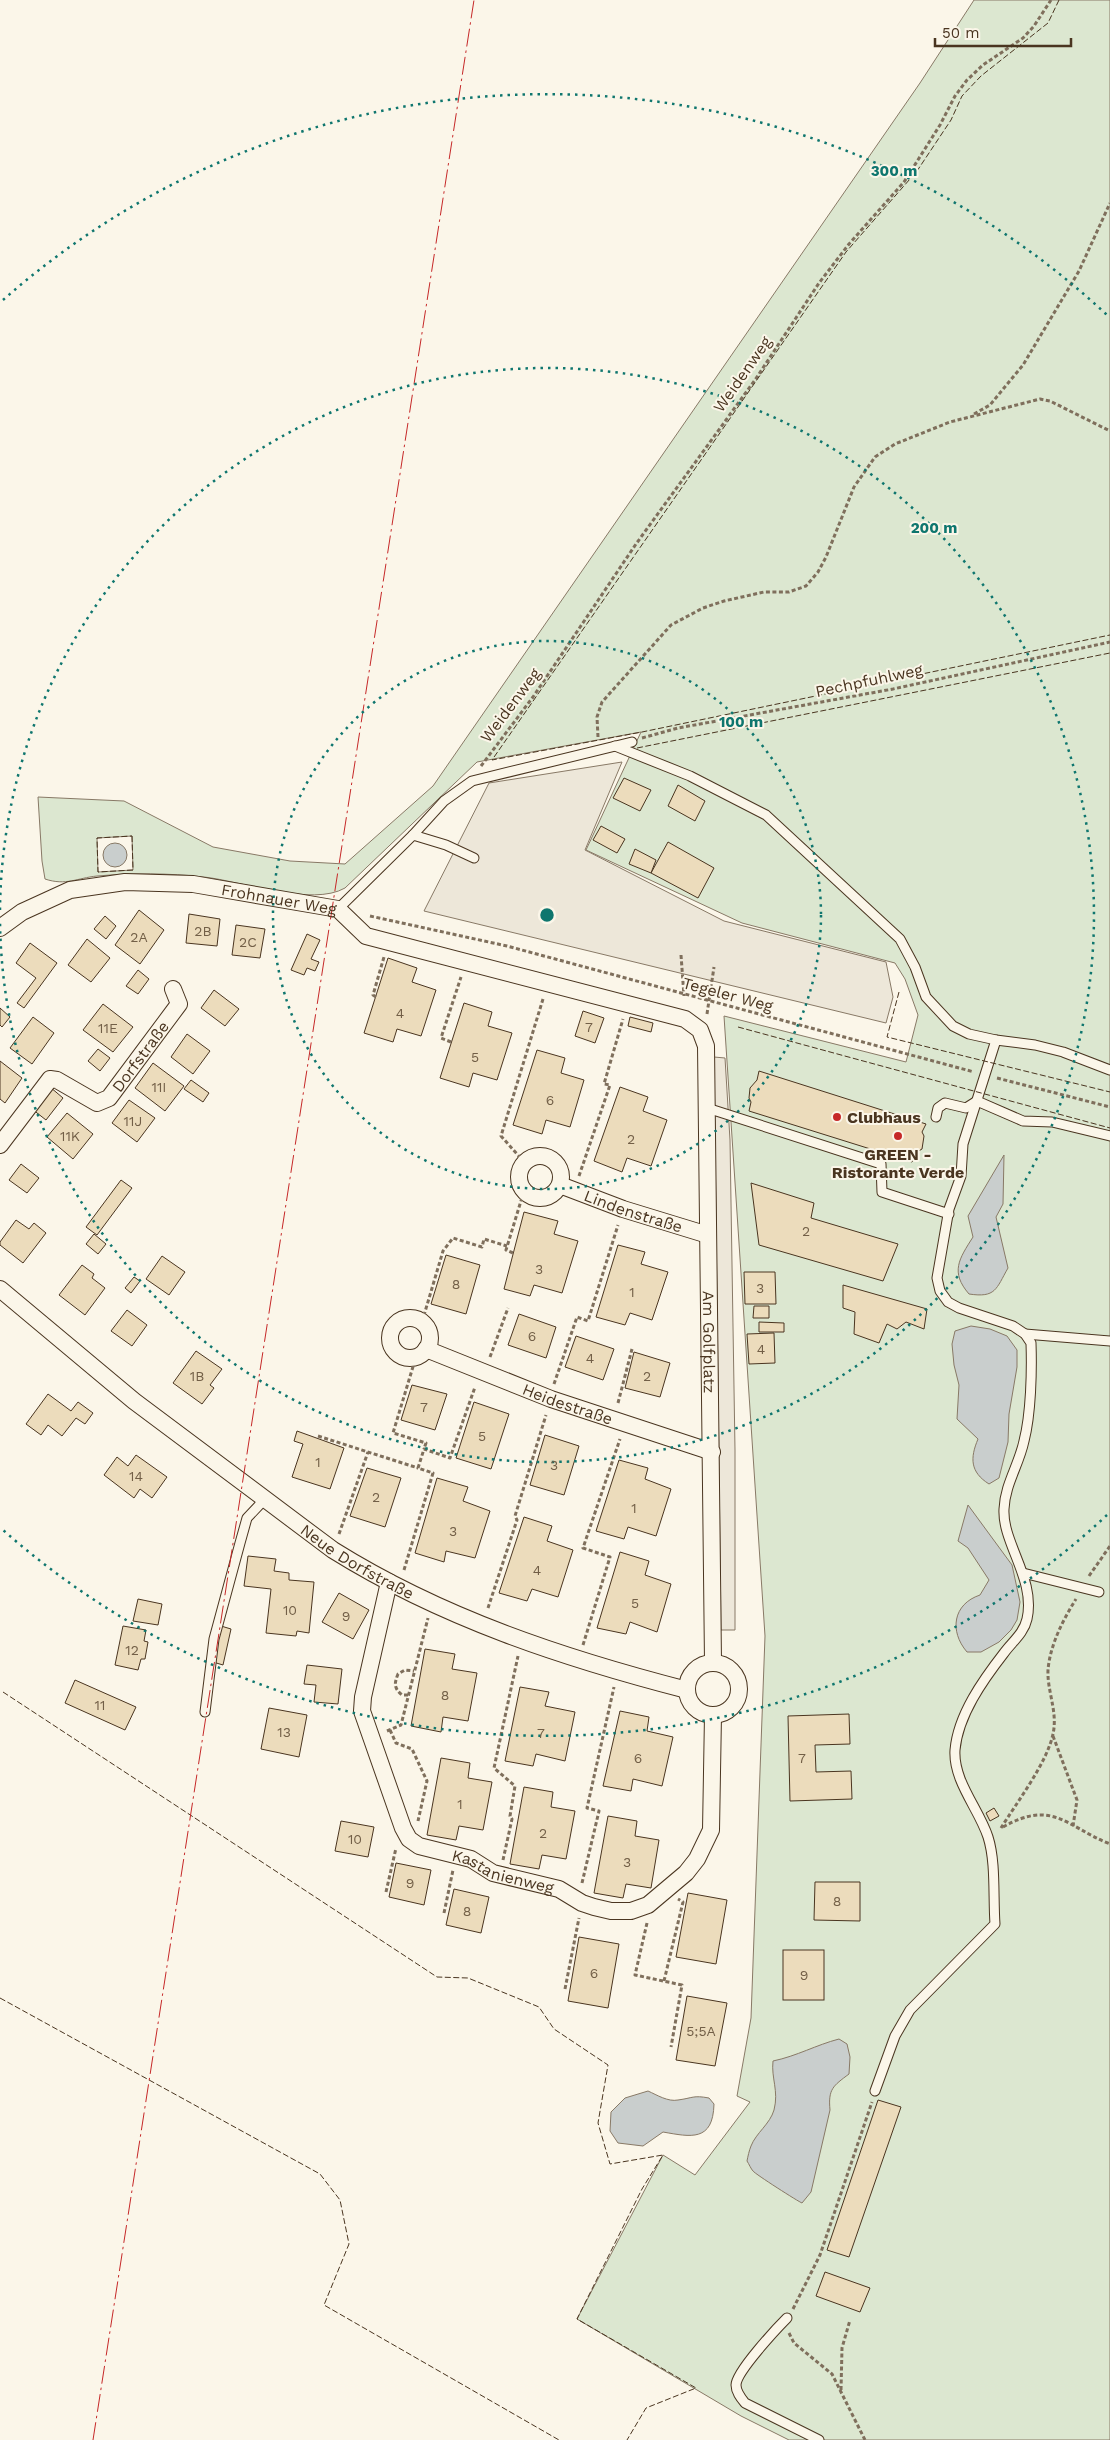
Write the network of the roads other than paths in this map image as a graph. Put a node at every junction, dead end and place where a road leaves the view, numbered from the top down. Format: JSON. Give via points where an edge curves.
{"nodes":[{"id":1,"x":632,"y":742,"type":"road end"},
{"id":2,"x":615,"y":746,"type":"junction"},
{"id":3,"x":412,"y":835,"type":"junction"},
{"id":4,"x":474,"y":858,"type":"dead end"},
{"id":5,"x":338,"y":909,"type":"junction"},
{"id":6,"x":0,"y":928,"type":"edge"},
{"id":7,"x":173,"y":990,"type":"dead end"},
{"id":8,"x":693,"y":1025,"type":"joint"},
{"id":9,"x":996,"y":1040,"type":"junction"},
{"id":10,"x":1110,"y":1070,"type":"edge"},
{"id":11,"x":977,"y":1101,"type":"junction"},
{"id":12,"x":707,"y":1108,"type":"junction"},
{"id":13,"x":936,"y":1117,"type":"dead end"},
{"id":14,"x":1110,"y":1136,"type":"edge"},
{"id":15,"x":0,"y":1145,"type":"edge"},
{"id":16,"x":567,"y":1188,"type":"junction"},
{"id":17,"x":948,"y":1214,"type":"junction"},
{"id":18,"x":708,"y":1235,"type":"junction"},
{"id":19,"x":0,"y":1289,"type":"edge"},
{"id":20,"x":1026,"y":1334,"type":"junction"},
{"id":21,"x":1110,"y":1341,"type":"edge"},
{"id":22,"x":421,"y":1353,"type":"junction"},
{"id":23,"x":712,"y":1452,"type":"junction"},
{"id":24,"x":265,"y":1499,"type":"junction"},
{"id":25,"x":1023,"y":1572,"type":"junction"},
{"id":26,"x":394,"y":1585,"type":"junction"},
{"id":27,"x":1099,"y":1592,"type":"dead end"},
{"id":28,"x":713,"y":1662,"type":"junction"},
{"id":29,"x":687,"y":1690,"type":"junction"},
{"id":30,"x":205,"y":1712,"type":"dead end"},
{"id":31,"x":713,"y":1715,"type":"junction"},
{"id":32,"x":875,"y":2091,"type":"road end"},
{"id":33,"x":787,"y":2318,"type":"road end"},
{"id":34,"x":819,"y":2440,"type":"edge"}],
"edges":[{"from":1,"to":2,"type":"lane"},
{"from":2,"to":3,"type":"lane","via":[[472,781],[444,801]]},
{"from":2,"to":9,"type":"lane","via":[[690,776],[766,815],[900,939],[926,997],[953,1026]]},
{"from":3,"to":4,"type":"lane"},
{"from":3,"to":5,"type":"lane"},
{"from":5,"to":6,"type":"street","name":"Frohnauer Weg","via":[[193,884],[125,882],[70,890],[22,912]]},
{"from":5,"to":8,"type":"street","name":"Frohnauer Weg","via":[[366,936],[628,1004]]},
{"from":7,"to":15,"type":"street","name":"Dorfstraße","via":[[179,1004],[109,1098],[97,1103],[57,1080],[50,1080]]},
{"from":8,"to":12,"type":"street","name":"Am Golfplatz","via":[[706,1046]]},
{"from":9,"to":10,"type":"lane","via":[[1035,1045]]},
{"from":9,"to":11,"type":"lane"},
{"from":11,"to":13,"type":"lane","via":[[966,1108],[945,1103],[938,1108]]},
{"from":11,"to":14,"type":"lane","via":[[1023,1120],[1052,1122]]},
{"from":11,"to":17,"type":"lane","via":[[963,1144],[961,1176]]},
{"from":12,"to":17,"type":"lane","via":[[881,1164],[882,1192]]},
{"from":12,"to":18,"type":"street","name":"Am Golfplatz"},
{"from":16,"to":16,"type":"street","via":[[559,1167],[548,1158],[533,1157],[524,1163],[519,1176],[524,1191],[533,1197],[545,1198]]},
{"from":16,"to":18,"type":"street","name":"Lindenstraße"},
{"from":17,"to":20,"type":"lane","via":[[937,1278],[940,1292],[948,1302],[960,1308],[1013,1326]]},
{"from":18,"to":23,"type":"street","name":"Am Golfplatz"},
{"from":19,"to":24,"type":"street","name":"Neue Dorfstraße","via":[[134,1402]]},
{"from":20,"to":21,"type":"lane"},
{"from":20,"to":25,"type":"lane","via":[[1031,1343],[1027,1424],[1024,1442],[1006,1488],[1004,1511]]},
{"from":22,"to":22,"type":"street","name":"Heidestraße","via":[[429,1334],[422,1322],[412,1318],[400,1320],[392,1329],[390,1338],[394,1350],[400,1355]]},
{"from":22,"to":23,"type":"street","name":"Heidestraße"},
{"from":23,"to":28,"type":"street","name":"Am Golfplatz"},
{"from":24,"to":26,"type":"street","name":"Neue Dorfstraße","via":[[333,1550]]},
{"from":24,"to":30,"type":"lane","via":[[247,1518],[214,1639]]},
{"from":25,"to":27,"type":"lane"},
{"from":25,"to":32,"type":"lane","via":[[1028,1600],[1027,1619],[1020,1634],[984,1680],[956,1739],[958,1772],[988,1836],[995,1924],[910,2010],[894,2036]]},
{"from":26,"to":29,"type":"street","name":"Neue Dorfstraße","via":[[522,1641],[617,1672]]},
{"from":26,"to":31,"type":"street","name":"Kastanienweg","via":[[362,1711],[403,1828],[414,1844],[472,1859],[500,1875],[559,1890],[580,1902],[618,1911],[631,1911],[648,1905],[686,1873],[711,1830]]},
{"from":28,"to":29,"type":"street","via":[[693,1671]]},
{"from":28,"to":31,"type":"street","via":[[730,1668],[737,1675],[740,1688],[733,1706],[722,1714]]},
{"from":29,"to":31,"type":"street","via":[[696,1709]]},
{"from":33,"to":34,"type":"lane","via":[[740,2374],[736,2385],[745,2403]]}]}
